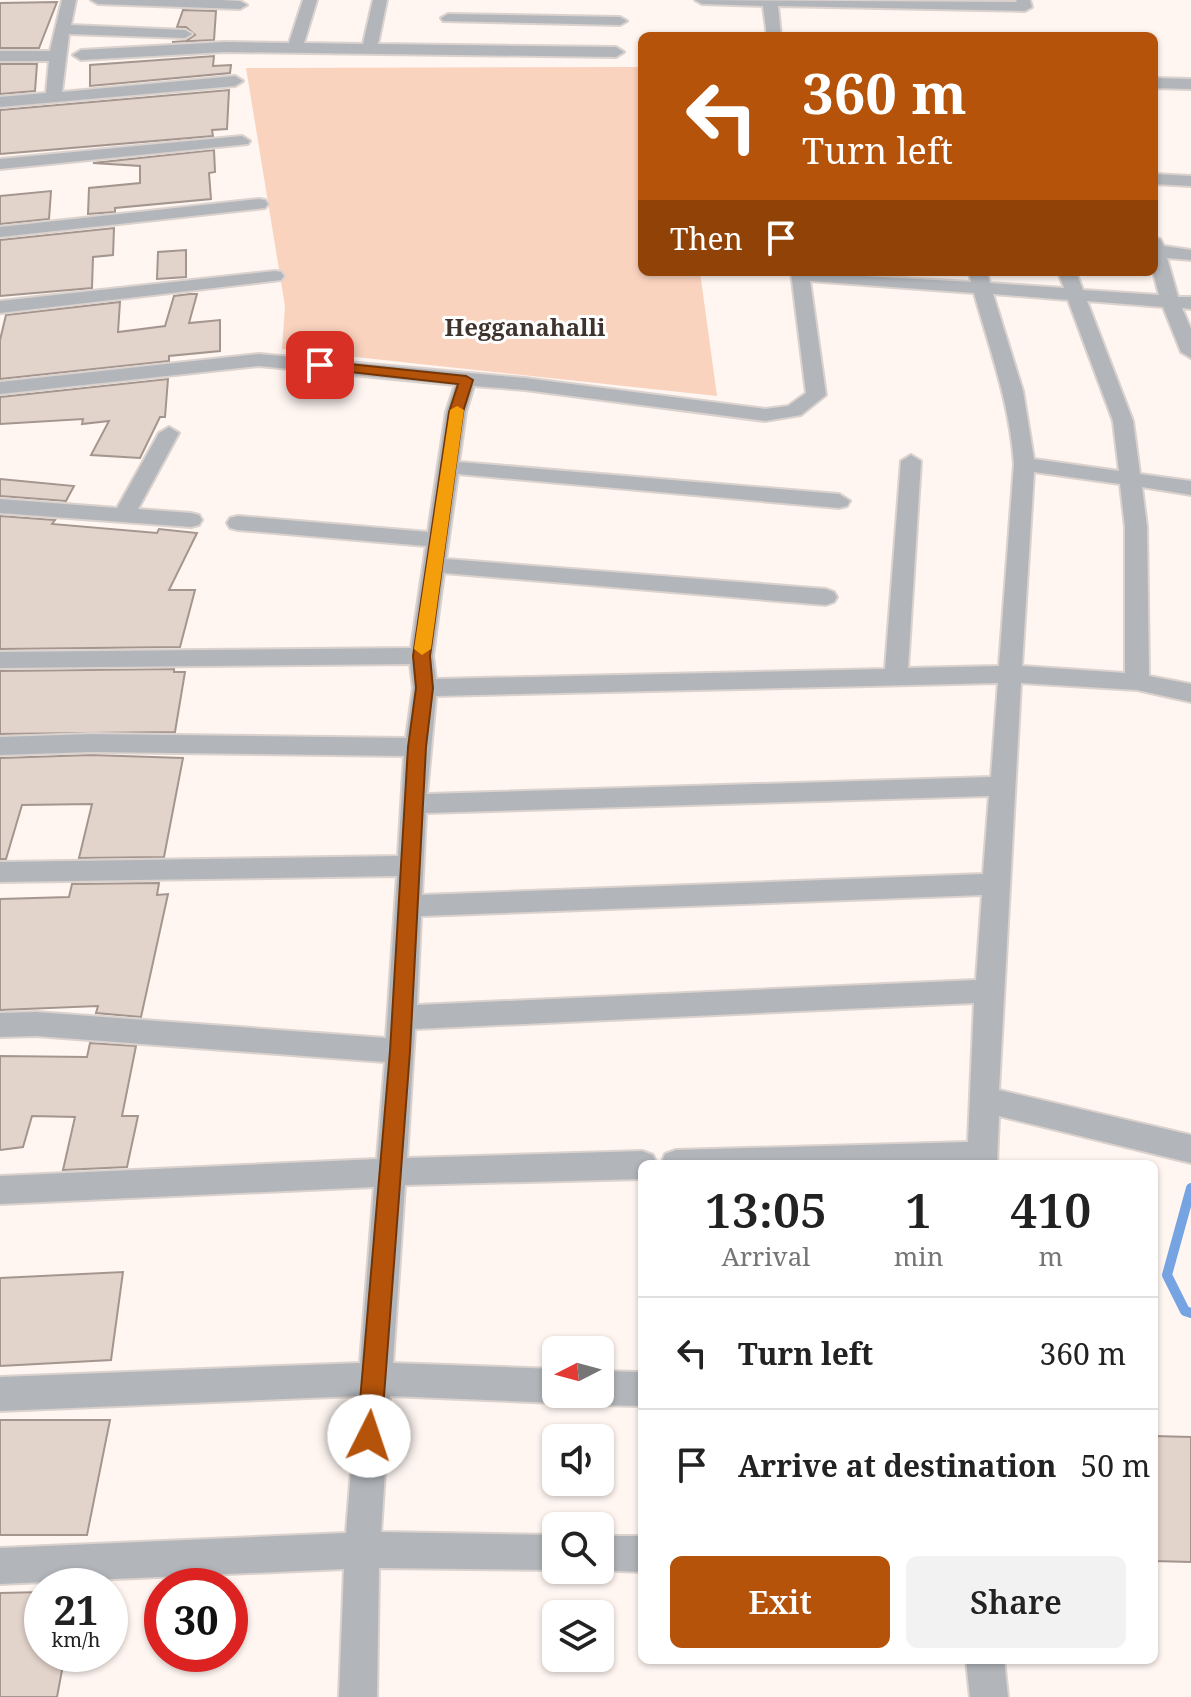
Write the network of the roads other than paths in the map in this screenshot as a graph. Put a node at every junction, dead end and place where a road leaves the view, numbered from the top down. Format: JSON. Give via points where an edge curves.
{"nodes":[{"id":1,"x":69,"y":0,"type":"edge"},
{"id":2,"x":98,"y":0,"type":"edge"},
{"id":3,"x":310,"y":0,"type":"edge"},
{"id":4,"x":380,"y":0,"type":"edge"},
{"id":5,"x":451,"y":0,"type":"edge"},
{"id":6,"x":702,"y":0,"type":"edge"},
{"id":7,"x":743,"y":0,"type":"edge"},
{"id":8,"x":1023,"y":0,"type":"edge"},
{"id":9,"x":815,"y":1,"type":"edge"},
{"id":10,"x":241,"y":2,"type":"edge"},
{"id":11,"x":770,"y":2,"type":"edge"},
{"id":12,"x":891,"y":2,"type":"edge"},
{"id":13,"x":958,"y":3,"type":"edge"},
{"id":14,"x":448,"y":18,"type":"junction"},
{"id":15,"x":620,"y":21,"type":"dead end"},
{"id":16,"x":62,"y":29,"type":"junction"},
{"id":17,"x":774,"y":32,"type":"edge"},
{"id":18,"x":227,"y":42,"type":"junction"},
{"id":19,"x":295,"y":48,"type":"junction"},
{"id":20,"x":369,"y":49,"type":"junction"},
{"id":21,"x":444,"y":50,"type":"junction"},
{"id":22,"x":616,"y":52,"type":"dead end"},
{"id":23,"x":81,"y":55,"type":"dead end"},
{"id":24,"x":0,"y":56,"type":"edge"},
{"id":25,"x":57,"y":56,"type":"junction"},
{"id":26,"x":235,"y":81,"type":"dead end"},
{"id":27,"x":1158,"y":83,"type":"edge"},
{"id":28,"x":1191,"y":84,"type":"edge"},
{"id":29,"x":54,"y":97,"type":"junction"},
{"id":30,"x":0,"y":102,"type":"edge"},
{"id":31,"x":242,"y":141,"type":"dead end"},
{"id":32,"x":0,"y":164,"type":"edge"},
{"id":33,"x":1158,"y":179,"type":"edge"},
{"id":34,"x":1191,"y":181,"type":"edge"},
{"id":35,"x":259,"y":204,"type":"dead end"},
{"id":36,"x":0,"y":232,"type":"edge"},
{"id":37,"x":1158,"y":248,"type":"edge"},
{"id":38,"x":1191,"y":255,"type":"edge"},
{"id":39,"x":1158,"y":258,"type":"edge"},
{"id":40,"x":275,"y":276,"type":"dead end"},
{"id":41,"x":800,"y":276,"type":"edge"},
{"id":42,"x":890,"y":276,"type":"edge"},
{"id":43,"x":1068,"y":276,"type":"edge"},
{"id":44,"x":979,"y":279,"type":"edge"},
{"id":45,"x":1074,"y":294,"type":"junction"},
{"id":46,"x":1170,"y":301,"type":"junction"},
{"id":47,"x":1191,"y":303,"type":"edge"},
{"id":48,"x":0,"y":307,"type":"edge"},
{"id":49,"x":1191,"y":352,"type":"edge"},
{"id":50,"x":466,"y":380,"type":"junction"},
{"id":51,"x":0,"y":388,"type":"edge"},
{"id":52,"x":169,"y":433,"type":"dead end"},
{"id":53,"x":911,"y":461,"type":"dead end"},
{"id":54,"x":1024,"y":464,"type":"junction"},
{"id":55,"x":448,"y":467,"type":"junction"},
{"id":56,"x":1132,"y":480,"type":"junction"},
{"id":57,"x":1191,"y":488,"type":"edge"},
{"id":58,"x":839,"y":501,"type":"dead end"},
{"id":59,"x":0,"y":506,"type":"edge"},
{"id":60,"x":124,"y":515,"type":"junction"},
{"id":61,"x":191,"y":520,"type":"dead end"},
{"id":62,"x":238,"y":523,"type":"dead end"},
{"id":63,"x":436,"y":553,"type":"junction"},
{"id":64,"x":826,"y":597,"type":"dead end"},
{"id":65,"x":421,"y":656,"type":"junction"},
{"id":66,"x":0,"y":660,"type":"edge"},
{"id":67,"x":1010,"y":674,"type":"junction"},
{"id":68,"x":896,"y":677,"type":"junction"},
{"id":69,"x":1137,"y":682,"type":"junction"},
{"id":70,"x":425,"y":688,"type":"junction"},
{"id":71,"x":1191,"y":693,"type":"edge"},
{"id":72,"x":0,"y":746,"type":"edge"},
{"id":73,"x":417,"y":747,"type":"junction"},
{"id":74,"x":1002,"y":786,"type":"junction"},
{"id":75,"x":413,"y":804,"type":"junction"},
{"id":76,"x":409,"y":866,"type":"junction"},
{"id":77,"x":0,"y":872,"type":"edge"},
{"id":78,"x":995,"y":884,"type":"junction"},
{"id":79,"x":407,"y":906,"type":"junction"},
{"id":80,"x":989,"y":991,"type":"junction"},
{"id":81,"x":401,"y":1018,"type":"junction"},
{"id":82,"x":0,"y":1025,"type":"edge"},
{"id":83,"x":400,"y":1051,"type":"junction"},
{"id":84,"x":984,"y":1099,"type":"junction"},
{"id":85,"x":1191,"y":1149,"type":"edge"},
{"id":86,"x":982,"y":1160,"type":"edge"},
{"id":87,"x":638,"y":1165,"type":"edge"},
{"id":88,"x":391,"y":1172,"type":"junction"},
{"id":89,"x":0,"y":1190,"type":"edge"},
{"id":90,"x":373,"y":1379,"type":"junction"},
{"id":91,"x":542,"y":1385,"type":"edge"},
{"id":92,"x":614,"y":1388,"type":"edge"},
{"id":93,"x":638,"y":1389,"type":"edge"},
{"id":94,"x":0,"y":1394,"type":"edge"},
{"id":95,"x":362,"y":1550,"type":"junction"},
{"id":96,"x":542,"y":1553,"type":"edge"},
{"id":97,"x":614,"y":1554,"type":"edge"},
{"id":98,"x":638,"y":1554,"type":"edge"},
{"id":99,"x":0,"y":1566,"type":"edge"},
{"id":100,"x":985,"y":1664,"type":"edge"},
{"id":101,"x":358,"y":1697,"type":"edge"},
{"id":102,"x":989,"y":1697,"type":"edge"}],
"edges":[{"from":1,"to":16,"type":"street"},
{"from":2,"to":10,"type":"street"},
{"from":3,"to":19,"type":"street"},
{"from":4,"to":20,"type":"street"},
{"from":5,"to":14,"type":"street"},
{"from":6,"to":7,"type":"street"},
{"from":7,"to":11,"type":"street"},
{"from":8,"to":13,"type":"street","via":[[1025,7]]},
{"from":9,"to":11,"type":"street"},
{"from":9,"to":12,"type":"street"},
{"from":10,"to":18,"type":"street"},
{"from":11,"to":17,"type":"street"},
{"from":12,"to":13,"type":"street"},
{"from":14,"to":15,"type":"street"},
{"from":14,"to":21,"type":"street"},
{"from":16,"to":18,"type":"street"},
{"from":16,"to":25,"type":"street"},
{"from":18,"to":19,"type":"street"},
{"from":18,"to":23,"type":"street"},
{"from":19,"to":20,"type":"street"},
{"from":20,"to":21,"type":"street"},
{"from":21,"to":22,"type":"street"},
{"from":24,"to":25,"type":"street"},
{"from":25,"to":29,"type":"street"},
{"from":26,"to":29,"type":"street"},
{"from":27,"to":28,"type":"street"},
{"from":29,"to":30,"type":"street"},
{"from":31,"to":32,"type":"street"},
{"from":33,"to":34,"type":"street"},
{"from":35,"to":36,"type":"street"},
{"from":37,"to":38,"type":"street"},
{"from":39,"to":46,"type":"street"},
{"from":40,"to":48,"type":"street"},
{"from":41,"to":50,"type":"street","via":[[816,395],[794,411],[765,415]]},
{"from":42,"to":44,"type":"street"},
{"from":43,"to":45,"type":"street"},
{"from":44,"to":45,"type":"street"},
{"from":44,"to":54,"type":"street","via":[[1014,391]]},
{"from":45,"to":46,"type":"street"},
{"from":45,"to":56,"type":"street","via":[[1119,409]]},
{"from":46,"to":47,"type":"street"},
{"from":46,"to":49,"type":"street"},
{"from":50,"to":51,"type":"street","via":[[259,360]]},
{"from":50,"to":55,"type":"street"},
{"from":52,"to":60,"type":"street"},
{"from":53,"to":68,"type":"street"},
{"from":54,"to":56,"type":"street"},
{"from":54,"to":67,"type":"street"},
{"from":55,"to":58,"type":"street"},
{"from":55,"to":63,"type":"street"},
{"from":56,"to":57,"type":"street"},
{"from":56,"to":69,"type":"street"},
{"from":59,"to":60,"type":"street"},
{"from":60,"to":61,"type":"street"},
{"from":62,"to":63,"type":"street"},
{"from":63,"to":64,"type":"street"},
{"from":63,"to":65,"type":"street"},
{"from":65,"to":66,"type":"street"},
{"from":65,"to":70,"type":"street"},
{"from":67,"to":68,"type":"street"},
{"from":67,"to":69,"type":"street"},
{"from":67,"to":74,"type":"street"},
{"from":68,"to":70,"type":"street"},
{"from":69,"to":71,"type":"street"},
{"from":70,"to":73,"type":"street"},
{"from":72,"to":73,"type":"street"},
{"from":73,"to":75,"type":"street"},
{"from":74,"to":75,"type":"street"},
{"from":74,"to":78,"type":"street"},
{"from":75,"to":76,"type":"street"},
{"from":76,"to":77,"type":"street"},
{"from":76,"to":79,"type":"street"},
{"from":78,"to":79,"type":"street"},
{"from":78,"to":80,"type":"street"},
{"from":79,"to":81,"type":"street"},
{"from":80,"to":81,"type":"street"},
{"from":80,"to":84,"type":"street"},
{"from":81,"to":83,"type":"street"},
{"from":82,"to":83,"type":"street"},
{"from":83,"to":88,"type":"street"},
{"from":84,"to":85,"type":"street"},
{"from":84,"to":86,"type":"street"},
{"from":87,"to":88,"type":"street"},
{"from":88,"to":89,"type":"street"},
{"from":88,"to":90,"type":"street"},
{"from":90,"to":91,"type":"street"},
{"from":90,"to":94,"type":"street"},
{"from":90,"to":95,"type":"street"},
{"from":92,"to":93,"type":"street"},
{"from":95,"to":96,"type":"street"},
{"from":95,"to":99,"type":"street"},
{"from":95,"to":101,"type":"street"},
{"from":97,"to":98,"type":"street"},
{"from":100,"to":102,"type":"street"}]}
